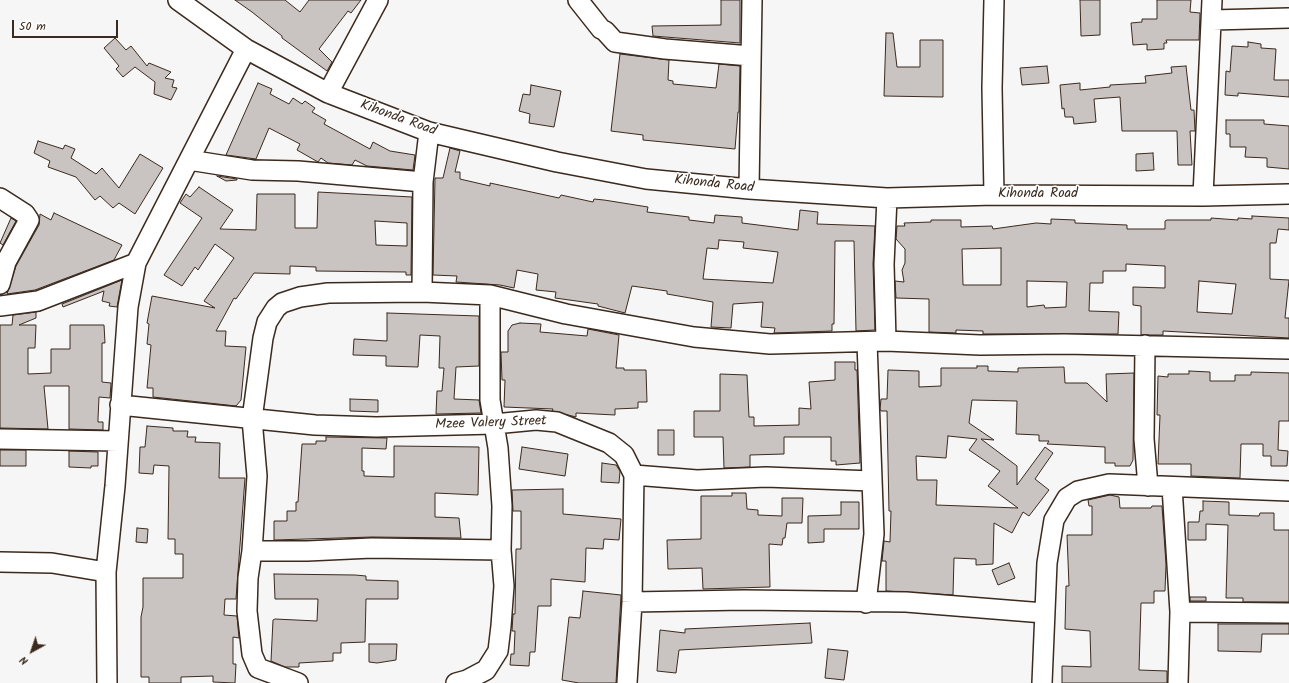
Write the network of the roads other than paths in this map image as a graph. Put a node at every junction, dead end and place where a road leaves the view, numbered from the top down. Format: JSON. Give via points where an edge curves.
{"nodes":[{"id":1,"x":178,"y":0,"type":"edge"},
{"id":2,"x":378,"y":0,"type":"edge"},
{"id":3,"x":578,"y":0,"type":"edge"},
{"id":4,"x":752,"y":0,"type":"edge"},
{"id":5,"x":994,"y":0,"type":"edge"},
{"id":6,"x":1212,"y":0,"type":"edge"},
{"id":7,"x":1289,"y":18,"type":"edge"},
{"id":8,"x":1212,"y":20,"type":"junction"},
{"id":9,"x":246,"y":49,"type":"junction"},
{"id":10,"x":751,"y":56,"type":"junction"},
{"id":11,"x":328,"y":93,"type":"junction"},
{"id":12,"x":429,"y":132,"type":"junction"},
{"id":13,"x":189,"y":160,"type":"junction"},
{"id":14,"x":423,"y":182,"type":"junction"},
{"id":15,"x":749,"y":189,"type":"junction"},
{"id":16,"x":1289,"y":194,"type":"edge"},
{"id":17,"x":994,"y":195,"type":"junction"},
{"id":18,"x":1203,"y":196,"type":"junction"},
{"id":19,"x":0,"y":198,"type":"edge"},
{"id":20,"x":887,"y":198,"type":"junction"},
{"id":21,"x":136,"y":264,"type":"junction"},
{"id":22,"x":0,"y":284,"type":"edge"},
{"id":23,"x":422,"y":292,"type":"junction"},
{"id":24,"x":490,"y":295,"type":"junction"},
{"id":25,"x":0,"y":306,"type":"edge"},
{"id":26,"x":876,"y":342,"type":"junction"},
{"id":27,"x":1145,"y":345,"type":"junction"},
{"id":28,"x":1289,"y":349,"type":"edge"},
{"id":29,"x":120,"y":405,"type":"junction"},
{"id":30,"x":252,"y":419,"type":"junction"},
{"id":31,"x":494,"y":424,"type":"junction"},
{"id":32,"x":0,"y":439,"type":"edge"},
{"id":33,"x":118,"y":441,"type":"junction"},
{"id":34,"x":634,"y":475,"type":"junction"},
{"id":35,"x":872,"y":481,"type":"junction"},
{"id":36,"x":1148,"y":486,"type":"junction"},
{"id":37,"x":1172,"y":487,"type":"junction"},
{"id":38,"x":1289,"y":491,"type":"edge"},
{"id":39,"x":501,"y":550,"type":"junction"},
{"id":40,"x":252,"y":551,"type":"junction"},
{"id":41,"x":0,"y":562,"type":"edge"},
{"id":42,"x":106,"y":572,"type":"junction"},
{"id":43,"x":632,"y":602,"type":"junction"},
{"id":44,"x":866,"y":603,"type":"junction"},
{"id":45,"x":1180,"y":612,"type":"junction"},
{"id":46,"x":1044,"y":613,"type":"junction"},
{"id":47,"x":1289,"y":613,"type":"edge"},
{"id":48,"x":107,"y":683,"type":"edge"},
{"id":49,"x":298,"y":683,"type":"edge"},
{"id":50,"x":456,"y":683,"type":"edge"},
{"id":51,"x":627,"y":683,"type":"edge"},
{"id":52,"x":1042,"y":683,"type":"edge"},
{"id":53,"x":1178,"y":683,"type":"edge"}],
"edges":[{"from":1,"to":9,"type":"street","name":"Kihonda Road"},
{"from":2,"to":11,"type":"street"},
{"from":3,"to":10,"type":"street","via":[[615,42]]},
{"from":4,"to":10,"type":"street"},
{"from":5,"to":17,"type":"street"},
{"from":6,"to":8,"type":"street"},
{"from":7,"to":8,"type":"street"},
{"from":8,"to":18,"type":"street"},
{"from":9,"to":11,"type":"street","name":"Kihonda Road"},
{"from":9,"to":13,"type":"street"},
{"from":10,"to":15,"type":"street"},
{"from":11,"to":12,"type":"street","name":"Kihonda Road"},
{"from":12,"to":14,"type":"street"},
{"from":12,"to":15,"type":"street","name":"Kihonda Road","via":[[557,162],[646,179]]},
{"from":13,"to":14,"type":"street","via":[[252,170],[298,171]]},
{"from":13,"to":21,"type":"street"},
{"from":14,"to":23,"type":"street"},
{"from":15,"to":20,"type":"street","name":"Kihonda Road"},
{"from":16,"to":18,"type":"street","name":"Kihonda Road"},
{"from":17,"to":18,"type":"street","name":"Kihonda Road"},
{"from":17,"to":20,"type":"street","name":"Kihonda Road"},
{"from":19,"to":22,"type":"street","via":[[25,214],[29,220],[6,262]]},
{"from":20,"to":26,"type":"street","via":[[884,264]]},
{"from":21,"to":25,"type":"street","via":[[38,301]]},
{"from":21,"to":29,"type":"street","via":[[128,307]]},
{"from":23,"to":24,"type":"street"},
{"from":23,"to":30,"type":"street","via":[[328,293],[300,297],[282,303],[271,316],[265,332]]},
{"from":24,"to":26,"type":"street","via":[[566,314],[694,337],[770,344]]},
{"from":24,"to":31,"type":"street","via":[[489,371]]},
{"from":26,"to":27,"type":"street"},
{"from":26,"to":35,"type":"street"},
{"from":27,"to":28,"type":"street"},
{"from":27,"to":36,"type":"street","via":[[1144,439]]},
{"from":29,"to":30,"type":"street","name":"Mzee Valery Street"},
{"from":29,"to":33,"type":"street"},
{"from":30,"to":31,"type":"street","name":"Mzee Valery Street","via":[[376,427]]},
{"from":30,"to":40,"type":"street","via":[[257,476]]},
{"from":31,"to":34,"type":"street","name":"Mzee Valery Street","via":[[536,420],[557,422],[609,443],[624,455]]},
{"from":31,"to":39,"type":"street","via":[[502,506]]},
{"from":32,"to":33,"type":"street"},
{"from":33,"to":42,"type":"street"},
{"from":34,"to":35,"type":"street","via":[[697,480],[766,478]]},
{"from":34,"to":43,"type":"street","name":"Mzee Valery Street"},
{"from":35,"to":44,"type":"street","via":[[874,534]]},
{"from":36,"to":37,"type":"street"},
{"from":36,"to":46,"type":"street","via":[[1109,484],[1078,490],[1067,498],[1054,520],[1047,563]]},
{"from":37,"to":38,"type":"street"},
{"from":37,"to":45,"type":"street"},
{"from":39,"to":40,"type":"street","via":[[372,548]]},
{"from":39,"to":50,"type":"street","via":[[504,586],[498,651],[486,670]]},
{"from":40,"to":49,"type":"street","via":[[247,611],[252,654],[258,668]]},
{"from":41,"to":42,"type":"street","via":[[52,563]]},
{"from":42,"to":48,"type":"street"},
{"from":43,"to":44,"type":"street","via":[[744,600]]},
{"from":43,"to":51,"type":"street","name":"Mzee Valery Street"},
{"from":44,"to":46,"type":"street","via":[[906,602]]},
{"from":45,"to":47,"type":"street"},
{"from":45,"to":53,"type":"street"},
{"from":46,"to":52,"type":"street"}]}
